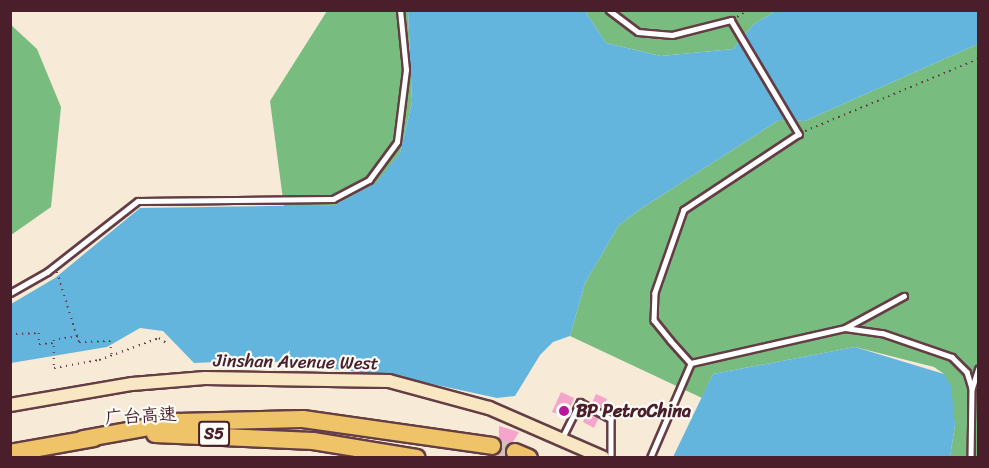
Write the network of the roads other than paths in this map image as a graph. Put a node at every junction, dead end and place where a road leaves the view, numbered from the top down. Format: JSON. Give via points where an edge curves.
{"nodes":[{"id":1,"x":399,"y":10,"type":"edge"},
{"id":2,"x":609,"y":10,"type":"edge"},
{"id":3,"x":10,"y":293,"type":"edge"},
{"id":4,"x":904,"y":296,"type":"dead end"},
{"id":5,"x":845,"y":328,"type":"junction"},
{"id":6,"x":691,"y":363,"type":"junction"},
{"id":7,"x":978,"y":369,"type":"edge"},
{"id":8,"x":972,"y":388,"type":"junction"},
{"id":9,"x":10,"y":405,"type":"edge"},
{"id":10,"x":562,"y":438,"type":"junction"},
{"id":11,"x":83,"y":439,"type":"junction"},
{"id":12,"x":492,"y":446,"type":"tunnel mouth"},
{"id":13,"x":10,"y":453,"type":"edge"},
{"id":14,"x":417,"y":458,"type":"edge"},
{"id":15,"x":604,"y":458,"type":"edge"},
{"id":16,"x":611,"y":458,"type":"edge"},
{"id":17,"x":650,"y":458,"type":"edge"},
{"id":18,"x":971,"y":458,"type":"edge"}],
"edges":[{"from":1,"to":3,"type":"lane","via":[[406,70],[397,142],[369,180],[333,199],[138,201],[55,267]]},
{"from":2,"to":6,"type":"lane","via":[[638,32],[672,35],[731,20],[799,134],[684,210],[667,246],[654,320]]},
{"from":4,"to":5,"type":"lane"},
{"from":5,"to":6,"type":"lane"},
{"from":5,"to":8,"type":"lane","via":[[882,333],[952,357],[967,372]]},
{"from":6,"to":17,"type":"lane"},
{"from":7,"to":8,"type":"lane"},
{"from":8,"to":18,"type":"lane"},
{"from":9,"to":10,"type":"main road","name":"Jinshan Avenue West","via":[[132,384],[205,378],[389,381],[458,396]]},
{"from":10,"to":15,"type":"main road","name":"Jinshan Avenue West"},
{"from":10,"to":16,"type":"lane","via":[[580,402],[611,419]]},
{"from":11,"to":12,"type":"highway","via":[[177,422],[303,418]]},
{"from":11,"to":13,"type":"highway","name":"广台高速","number":"S5"},
{"from":11,"to":14,"type":"highway","name":"广台高速","number":"S5","via":[[227,435],[348,445]]}]}
